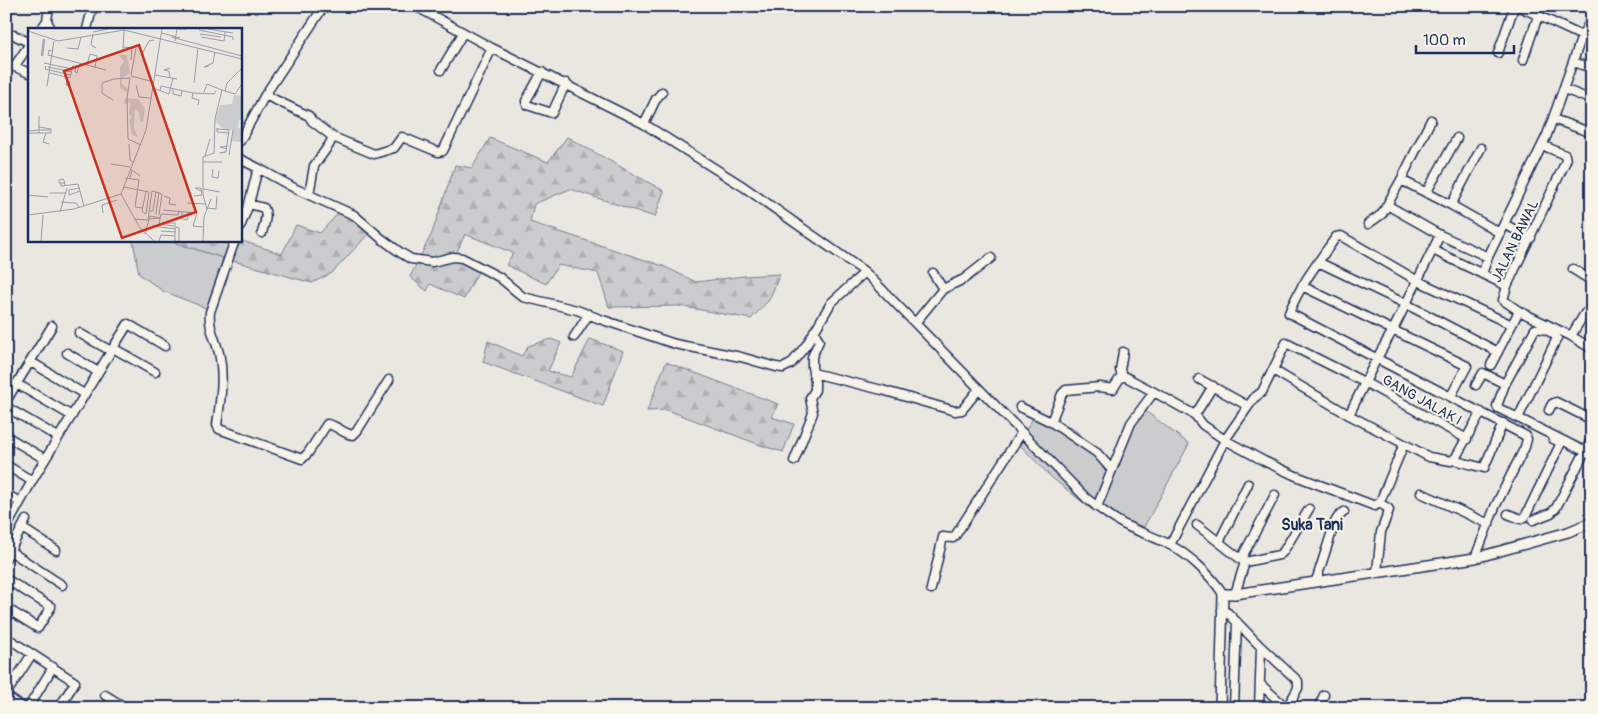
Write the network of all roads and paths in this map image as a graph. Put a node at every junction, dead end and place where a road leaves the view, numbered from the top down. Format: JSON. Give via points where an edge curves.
{"nodes":[{"id":1,"x":50,"y":6,"type":"edge"},
{"id":2,"x":324,"y":6,"type":"edge"},
{"id":3,"x":415,"y":6,"type":"edge"},
{"id":4,"x":1517,"y":6,"type":"edge"},
{"id":5,"x":91,"y":13,"type":"dead end"},
{"id":6,"x":1538,"y":16,"type":"junction"},
{"id":7,"x":1592,"y":18,"type":"edge"},
{"id":8,"x":47,"y":20,"type":"junction"},
{"id":9,"x":42,"y":28,"type":"edge"},
{"id":10,"x":51,"y":28,"type":"edge"},
{"id":11,"x":87,"y":28,"type":"edge"},
{"id":12,"x":463,"y":32,"type":"junction"},
{"id":13,"x":14,"y":35,"type":"dead end"},
{"id":14,"x":1582,"y":36,"type":"junction"},
{"id":15,"x":28,"y":42,"type":"edge"},
{"id":16,"x":28,"y":47,"type":"edge"},
{"id":17,"x":492,"y":48,"type":"junction"},
{"id":18,"x":1498,"y":53,"type":"dead end"},
{"id":19,"x":1523,"y":60,"type":"dead end"},
{"id":20,"x":1573,"y":62,"type":"junction"},
{"id":21,"x":6,"y":63,"type":"edge"},
{"id":22,"x":14,"y":67,"type":"junction"},
{"id":23,"x":1592,"y":68,"type":"edge"},
{"id":24,"x":441,"y":70,"type":"dead end"},
{"id":25,"x":542,"y":72,"type":"junction"},
{"id":26,"x":28,"y":73,"type":"edge"},
{"id":27,"x":566,"y":84,"type":"junction"},
{"id":28,"x":1564,"y":89,"type":"junction"},
{"id":29,"x":662,"y":92,"type":"dead end"},
{"id":30,"x":265,"y":95,"type":"junction"},
{"id":31,"x":1592,"y":100,"type":"edge"},
{"id":32,"x":1553,"y":119,"type":"junction"},
{"id":33,"x":1431,"y":120,"type":"dead end"},
{"id":34,"x":644,"y":124,"type":"junction"},
{"id":35,"x":1592,"y":133,"type":"edge"},
{"id":36,"x":332,"y":137,"type":"junction"},
{"id":37,"x":1457,"y":138,"type":"dead end"},
{"id":38,"x":241,"y":139,"type":"edge"},
{"id":39,"x":1542,"y":145,"type":"junction"},
{"id":40,"x":1481,"y":148,"type":"dead end"},
{"id":41,"x":241,"y":160,"type":"edge"},
{"id":42,"x":258,"y":168,"type":"junction"},
{"id":43,"x":1401,"y":180,"type":"junction"},
{"id":44,"x":1426,"y":193,"type":"junction"},
{"id":45,"x":309,"y":195,"type":"junction"},
{"id":46,"x":249,"y":204,"type":"junction"},
{"id":47,"x":1387,"y":205,"type":"junction"},
{"id":48,"x":1451,"y":205,"type":"junction"},
{"id":49,"x":241,"y":224,"type":"edge"},
{"id":50,"x":1368,"y":224,"type":"dead end"},
{"id":51,"x":1504,"y":224,"type":"junction"},
{"id":52,"x":262,"y":233,"type":"dead end"},
{"id":53,"x":1500,"y":233,"type":"junction"},
{"id":54,"x":1440,"y":235,"type":"junction"},
{"id":55,"x":1531,"y":238,"type":"junction"},
{"id":56,"x":235,"y":241,"type":"edge"},
{"id":57,"x":1432,"y":250,"type":"junction"},
{"id":58,"x":1488,"y":257,"type":"junction"},
{"id":59,"x":990,"y":258,"type":"dead end"},
{"id":60,"x":1318,"y":262,"type":"junction"},
{"id":61,"x":1573,"y":269,"type":"dead end"},
{"id":62,"x":865,"y":272,"type":"junction"},
{"id":63,"x":933,"y":273,"type":"dead end"},
{"id":64,"x":1482,"y":274,"type":"junction"},
{"id":65,"x":1418,"y":280,"type":"junction"},
{"id":66,"x":1592,"y":280,"type":"edge"},
{"id":67,"x":1302,"y":286,"type":"junction"},
{"id":68,"x":1507,"y":286,"type":"junction"},
{"id":69,"x":943,"y":289,"type":"junction"},
{"id":70,"x":1406,"y":304,"type":"junction"},
{"id":71,"x":1519,"y":311,"type":"junction"},
{"id":72,"x":1585,"y":313,"type":"dead end"},
{"id":73,"x":589,"y":314,"type":"junction"},
{"id":74,"x":915,"y":322,"type":"junction"},
{"id":75,"x":1512,"y":325,"type":"junction"},
{"id":76,"x":52,"y":326,"type":"dead end"},
{"id":77,"x":1393,"y":330,"type":"junction"},
{"id":78,"x":814,"y":331,"type":"junction"},
{"id":79,"x":80,"y":333,"type":"dead end"},
{"id":80,"x":1571,"y":336,"type":"junction"},
{"id":81,"x":574,"y":337,"type":"dead end"},
{"id":82,"x":165,"y":346,"type":"dead end"},
{"id":83,"x":112,"y":349,"type":"junction"},
{"id":84,"x":1592,"y":349,"type":"edge"},
{"id":85,"x":1123,"y":352,"type":"dead end"},
{"id":86,"x":1498,"y":352,"type":"junction"},
{"id":87,"x":67,"y":353,"type":"dead end"},
{"id":88,"x":1377,"y":358,"type":"junction"},
{"id":89,"x":30,"y":362,"type":"junction"},
{"id":90,"x":1491,"y":366,"type":"dead end"},
{"id":91,"x":1273,"y":370,"type":"junction"},
{"id":92,"x":98,"y":372,"type":"junction"},
{"id":93,"x":155,"y":372,"type":"dead end"},
{"id":94,"x":813,"y":373,"type":"junction"},
{"id":95,"x":1122,"y":375,"type":"junction"},
{"id":96,"x":1199,"y":379,"type":"dead end"},
{"id":97,"x":389,"y":380,"type":"dead end"},
{"id":98,"x":1366,"y":383,"type":"junction"},
{"id":99,"x":17,"y":384,"type":"junction"},
{"id":100,"x":1505,"y":384,"type":"junction"},
{"id":101,"x":1213,"y":386,"type":"junction"},
{"id":102,"x":1476,"y":386,"type":"dead end"},
{"id":103,"x":980,"y":389,"type":"junction"},
{"id":104,"x":1154,"y":392,"type":"junction"},
{"id":105,"x":84,"y":394,"type":"junction"},
{"id":106,"x":1451,"y":396,"type":"junction"},
{"id":107,"x":6,"y":401,"type":"edge"},
{"id":108,"x":1248,"y":406,"type":"junction"},
{"id":109,"x":6,"y":407,"type":"edge"},
{"id":110,"x":1020,"y":407,"type":"dead end"},
{"id":111,"x":1549,"y":410,"type":"dead end"},
{"id":112,"x":1481,"y":412,"type":"junction"},
{"id":113,"x":1349,"y":415,"type":"junction"},
{"id":114,"x":72,"y":416,"type":"junction"},
{"id":115,"x":1195,"y":416,"type":"junction"},
{"id":116,"x":1518,"y":418,"type":"junction"},
{"id":117,"x":1592,"y":419,"type":"edge"},
{"id":118,"x":1051,"y":422,"type":"junction"},
{"id":119,"x":1503,"y":424,"type":"junction"},
{"id":120,"x":1022,"y":432,"type":"junction"},
{"id":121,"x":6,"y":436,"type":"edge"},
{"id":122,"x":58,"y":437,"type":"junction"},
{"id":123,"x":1592,"y":438,"type":"edge"},
{"id":124,"x":1467,"y":439,"type":"junction"},
{"id":125,"x":1527,"y":439,"type":"junction"},
{"id":126,"x":1225,"y":440,"type":"junction"},
{"id":127,"x":1404,"y":444,"type":"junction"},
{"id":128,"x":1588,"y":453,"type":"edge"},
{"id":129,"x":45,"y":459,"type":"junction"},
{"id":130,"x":1453,"y":460,"type":"junction"},
{"id":131,"x":794,"y":461,"type":"dead end"},
{"id":132,"x":6,"y":465,"type":"edge"},
{"id":133,"x":1112,"y":470,"type":"junction"},
{"id":134,"x":32,"y":480,"type":"junction"},
{"id":135,"x":1248,"y":484,"type":"dead end"},
{"id":136,"x":1421,"y":492,"type":"dead end"},
{"id":137,"x":6,"y":494,"type":"edge"},
{"id":138,"x":1275,"y":495,"type":"dead end"},
{"id":139,"x":20,"y":502,"type":"junction"},
{"id":140,"x":1379,"y":503,"type":"junction"},
{"id":141,"x":1098,"y":507,"type":"junction"},
{"id":142,"x":1309,"y":509,"type":"dead end"},
{"id":143,"x":1344,"y":512,"type":"dead end"},
{"id":144,"x":1508,"y":514,"type":"dead end"},
{"id":145,"x":26,"y":520,"type":"dead end"},
{"id":146,"x":1533,"y":520,"type":"dead end"},
{"id":147,"x":1592,"y":522,"type":"edge"},
{"id":148,"x":1490,"y":524,"type":"junction"},
{"id":149,"x":7,"y":525,"type":"edge"},
{"id":150,"x":1197,"y":526,"type":"dead end"},
{"id":151,"x":22,"y":528,"type":"junction"},
{"id":152,"x":1219,"y":542,"type":"junction"},
{"id":153,"x":1170,"y":545,"type":"junction"},
{"id":154,"x":56,"y":550,"type":"dead end"},
{"id":155,"x":8,"y":555,"type":"edge"},
{"id":156,"x":1475,"y":558,"type":"junction"},
{"id":157,"x":1243,"y":560,"type":"junction"},
{"id":158,"x":1377,"y":572,"type":"junction"},
{"id":159,"x":6,"y":579,"type":"edge"},
{"id":160,"x":1316,"y":581,"type":"junction"},
{"id":161,"x":62,"y":585,"type":"dead end"},
{"id":162,"x":930,"y":589,"type":"dead end"},
{"id":163,"x":1223,"y":594,"type":"junction"},
{"id":164,"x":1234,"y":594,"type":"junction"},
{"id":165,"x":6,"y":608,"type":"edge"},
{"id":166,"x":1230,"y":616,"type":"junction"},
{"id":167,"x":8,"y":641,"type":"edge"},
{"id":168,"x":1261,"y":647,"type":"junction"},
{"id":169,"x":32,"y":654,"type":"junction"},
{"id":170,"x":53,"y":667,"type":"junction"},
{"id":171,"x":1260,"y":684,"type":"junction"},
{"id":172,"x":6,"y":695,"type":"edge"},
{"id":173,"x":105,"y":695,"type":"dead end"},
{"id":174,"x":1324,"y":695,"type":"dead end"},
{"id":175,"x":61,"y":704,"type":"edge"},
{"id":176,"x":73,"y":707,"type":"edge"},
{"id":177,"x":26,"y":708,"type":"edge"},
{"id":178,"x":126,"y":708,"type":"edge"},
{"id":179,"x":1220,"y":708,"type":"edge"},
{"id":180,"x":1234,"y":708,"type":"edge"},
{"id":181,"x":1259,"y":708,"type":"edge"},
{"id":182,"x":1287,"y":708,"type":"edge"},
{"id":183,"x":1318,"y":708,"type":"edge"}],
"edges":[{"from":1,"to":8,"type":"street"},
{"from":2,"to":30,"type":"street"},
{"from":3,"to":12,"type":"street"},
{"from":4,"to":6,"type":"street"},
{"from":4,"to":18,"type":"street"},
{"from":5,"to":11,"type":"street"},
{"from":6,"to":14,"type":"street"},
{"from":6,"to":19,"type":"street"},
{"from":7,"to":14,"type":"street"},
{"from":8,"to":9,"type":"street"},
{"from":8,"to":10,"type":"street"},
{"from":12,"to":17,"type":"street"},
{"from":12,"to":24,"type":"street"},
{"from":13,"to":15,"type":"street"},
{"from":14,"to":20,"type":"street"},
{"from":16,"to":22,"type":"street"},
{"from":17,"to":25,"type":"street"},
{"from":17,"to":36,"type":"street","via":[[444,151],[438,152],[402,137],[394,148],[374,154]]},
{"from":20,"to":23,"type":"street"},
{"from":20,"to":28,"type":"street"},
{"from":21,"to":22,"type":"street"},
{"from":22,"to":26,"type":"street"},
{"from":25,"to":27,"type":"street"},
{"from":25,"to":27,"type":"street","via":[[526,105],[552,113]]},
{"from":27,"to":34,"type":"street"},
{"from":28,"to":31,"type":"street"},
{"from":28,"to":32,"type":"street"},
{"from":29,"to":34,"type":"street"},
{"from":30,"to":36,"type":"street","via":[[309,116]]},
{"from":30,"to":38,"type":"street"},
{"from":32,"to":35,"type":"street"},
{"from":32,"to":39,"type":"street"},
{"from":33,"to":43,"type":"street"},
{"from":34,"to":62,"type":"street","via":[[744,187]]},
{"from":36,"to":45,"type":"street","via":[[330,145],[314,166]]},
{"from":37,"to":44,"type":"street"},
{"from":39,"to":51,"type":"street"},
{"from":39,"to":55,"type":"street","name":"JALAN BAWAL","via":[[1565,156],[1566,162]]},
{"from":40,"to":48,"type":"street"},
{"from":41,"to":42,"type":"street"},
{"from":42,"to":45,"type":"street"},
{"from":42,"to":46,"type":"street"},
{"from":43,"to":44,"type":"street"},
{"from":43,"to":47,"type":"street"},
{"from":44,"to":48,"type":"street"},
{"from":45,"to":73,"type":"street","via":[[354,214],[411,259],[432,262],[462,258],[499,277],[523,297]]},
{"from":46,"to":49,"type":"street"},
{"from":46,"to":52,"type":"street","via":[[264,208],[266,212]]},
{"from":47,"to":50,"type":"street","via":[[1378,218]]},
{"from":47,"to":54,"type":"street"},
{"from":48,"to":53,"type":"street"},
{"from":51,"to":53,"type":"street"},
{"from":51,"to":55,"type":"street"},
{"from":53,"to":58,"type":"street"},
{"from":54,"to":57,"type":"street"},
{"from":54,"to":58,"type":"street"},
{"from":55,"to":68,"type":"street","name":"JALAN BAWAL"},
{"from":56,"to":97,"type":"street","via":[[209,322],[221,367],[219,429],[302,459],[327,424],[353,435]]},
{"from":57,"to":64,"type":"street"},
{"from":57,"to":65,"type":"street"},
{"from":58,"to":64,"type":"street"},
{"from":59,"to":69,"type":"street"},
{"from":60,"to":65,"type":"street","via":[[1336,238],[1342,236]]},
{"from":60,"to":67,"type":"street"},
{"from":60,"to":70,"type":"street"},
{"from":61,"to":66,"type":"street"},
{"from":62,"to":74,"type":"street"},
{"from":62,"to":78,"type":"street","via":[[831,303]]},
{"from":63,"to":69,"type":"street"},
{"from":64,"to":68,"type":"street"},
{"from":65,"to":70,"type":"street"},
{"from":65,"to":75,"type":"street"},
{"from":67,"to":77,"type":"street"},
{"from":67,"to":88,"type":"street","via":[[1289,314]]},
{"from":68,"to":71,"type":"street","name":"JALAN BAWAL","via":[[1503,300]]},
{"from":69,"to":74,"type":"street"},
{"from":70,"to":77,"type":"street"},
{"from":70,"to":86,"type":"street"},
{"from":71,"to":75,"type":"street"},
{"from":71,"to":80,"type":"street","name":"JALAN BAWAL"},
{"from":72,"to":80,"type":"street"},
{"from":73,"to":78,"type":"street","via":[[674,344],[741,357],[776,368],[791,364]]},
{"from":73,"to":81,"type":"street"},
{"from":74,"to":103,"type":"street"},
{"from":75,"to":86,"type":"street"},
{"from":76,"to":89,"type":"street"},
{"from":77,"to":88,"type":"street"},
{"from":77,"to":106,"type":"street","via":[[1466,366]]},
{"from":78,"to":94,"type":"street","via":[[819,341],[812,357]]},
{"from":79,"to":83,"type":"street"},
{"from":80,"to":84,"type":"street","name":"JALAN BAWAL"},
{"from":82,"to":83,"type":"street","via":[[128,324]]},
{"from":83,"to":92,"type":"street"},
{"from":83,"to":93,"type":"street"},
{"from":85,"to":95,"type":"street"},
{"from":86,"to":90,"type":"street"},
{"from":87,"to":92,"type":"street"},
{"from":88,"to":98,"type":"street"},
{"from":88,"to":106,"type":"street"},
{"from":89,"to":99,"type":"street"},
{"from":89,"to":105,"type":"street"},
{"from":91,"to":98,"type":"street","name":"GANG JALAK I","via":[[1287,343]]},
{"from":91,"to":108,"type":"street","via":[[1262,392]]},
{"from":91,"to":113,"type":"street"},
{"from":92,"to":105,"type":"street"},
{"from":94,"to":103,"type":"street","via":[[954,411],[962,410]]},
{"from":94,"to":131,"type":"street","via":[[815,387],[810,401],[813,414]]},
{"from":95,"to":104,"type":"street"},
{"from":95,"to":118,"type":"street","via":[[1114,388],[1066,390]]},
{"from":96,"to":101,"type":"street"},
{"from":98,"to":113,"type":"street"},
{"from":98,"to":124,"type":"street","name":"GANG JALAK I"},
{"from":99,"to":107,"type":"street"},
{"from":99,"to":114,"type":"street"},
{"from":100,"to":102,"type":"street","via":[[1483,373]]},
{"from":100,"to":116,"type":"street","via":[[1496,406]]},
{"from":100,"to":116,"type":"street","via":[[1535,329],[1541,328],[1555,335],[1557,338]]},
{"from":101,"to":108,"type":"street"},
{"from":101,"to":115,"type":"street"},
{"from":103,"to":120,"type":"street"},
{"from":104,"to":115,"type":"street"},
{"from":104,"to":133,"type":"street","via":[[1131,423]]},
{"from":105,"to":114,"type":"street"},
{"from":106,"to":112,"type":"street"},
{"from":108,"to":126,"type":"street"},
{"from":109,"to":122,"type":"street"},
{"from":110,"to":118,"type":"street"},
{"from":111,"to":117,"type":"street","via":[[1556,402]]},
{"from":112,"to":119,"type":"street"},
{"from":112,"to":124,"type":"street","name":"GANG JALAK I"},
{"from":113,"to":127,"type":"street"},
{"from":114,"to":122,"type":"street"},
{"from":115,"to":126,"type":"street"},
{"from":116,"to":128,"type":"street"},
{"from":118,"to":133,"type":"street","via":[[1097,453]]},
{"from":119,"to":125,"type":"street"},
{"from":119,"to":130,"type":"street","via":[[1484,468]]},
{"from":120,"to":141,"type":"street"},
{"from":120,"to":162,"type":"street","via":[[955,536],[943,538]]},
{"from":121,"to":129,"type":"street"},
{"from":122,"to":129,"type":"street"},
{"from":123,"to":128,"type":"street"},
{"from":124,"to":130,"type":"street","name":"GANG JALAK I"},
{"from":125,"to":144,"type":"street","via":[[1540,432],[1560,445],[1524,518]]},
{"from":125,"to":148,"type":"street"},
{"from":126,"to":140,"type":"street","via":[[1296,476],[1368,504],[1375,506]]},
{"from":126,"to":153,"type":"street"},
{"from":127,"to":130,"type":"street","via":[[1430,457]]},
{"from":127,"to":140,"type":"street"},
{"from":128,"to":146,"type":"street","via":[[1554,511]]},
{"from":129,"to":134,"type":"street"},
{"from":132,"to":134,"type":"street"},
{"from":133,"to":141,"type":"street"},
{"from":134,"to":139,"type":"street"},
{"from":135,"to":152,"type":"street"},
{"from":136,"to":148,"type":"street"},
{"from":137,"to":139,"type":"street"},
{"from":138,"to":157,"type":"street"},
{"from":139,"to":149,"type":"street"},
{"from":140,"to":158,"type":"street","via":[[1389,510],[1381,532]]},
{"from":141,"to":153,"type":"street","via":[[1125,525]]},
{"from":142,"to":157,"type":"street","via":[[1283,552]]},
{"from":143,"to":160,"type":"street","via":[[1335,522]]},
{"from":145,"to":151,"type":"street"},
{"from":147,"to":156,"type":"street"},
{"from":148,"to":156,"type":"street"},
{"from":150,"to":152,"type":"street"},
{"from":151,"to":154,"type":"street"},
{"from":151,"to":155,"type":"street"},
{"from":152,"to":157,"type":"street"},
{"from":153,"to":163,"type":"street","via":[[1200,568]]},
{"from":155,"to":161,"type":"street"},
{"from":156,"to":158,"type":"street"},
{"from":157,"to":164,"type":"street"},
{"from":158,"to":160,"type":"street"},
{"from":159,"to":165,"type":"street","via":[[51,607],[38,628]]},
{"from":160,"to":164,"type":"street"},
{"from":163,"to":164,"type":"street"},
{"from":163,"to":166,"type":"street"},
{"from":166,"to":168,"type":"street"},
{"from":166,"to":179,"type":"street"},
{"from":166,"to":180,"type":"street"},
{"from":167,"to":169,"type":"street"},
{"from":168,"to":171,"type":"street"},
{"from":168,"to":182,"type":"street","via":[[1298,681],[1298,688]]},
{"from":169,"to":170,"type":"street"},
{"from":169,"to":172,"type":"street"},
{"from":170,"to":175,"type":"street","via":[[76,682]]},
{"from":170,"to":177,"type":"street"},
{"from":171,"to":181,"type":"street"},
{"from":171,"to":182,"type":"street"},
{"from":172,"to":177,"type":"street"},
{"from":173,"to":178,"type":"street"},
{"from":174,"to":183,"type":"street"},
{"from":175,"to":176,"type":"street"}]}
